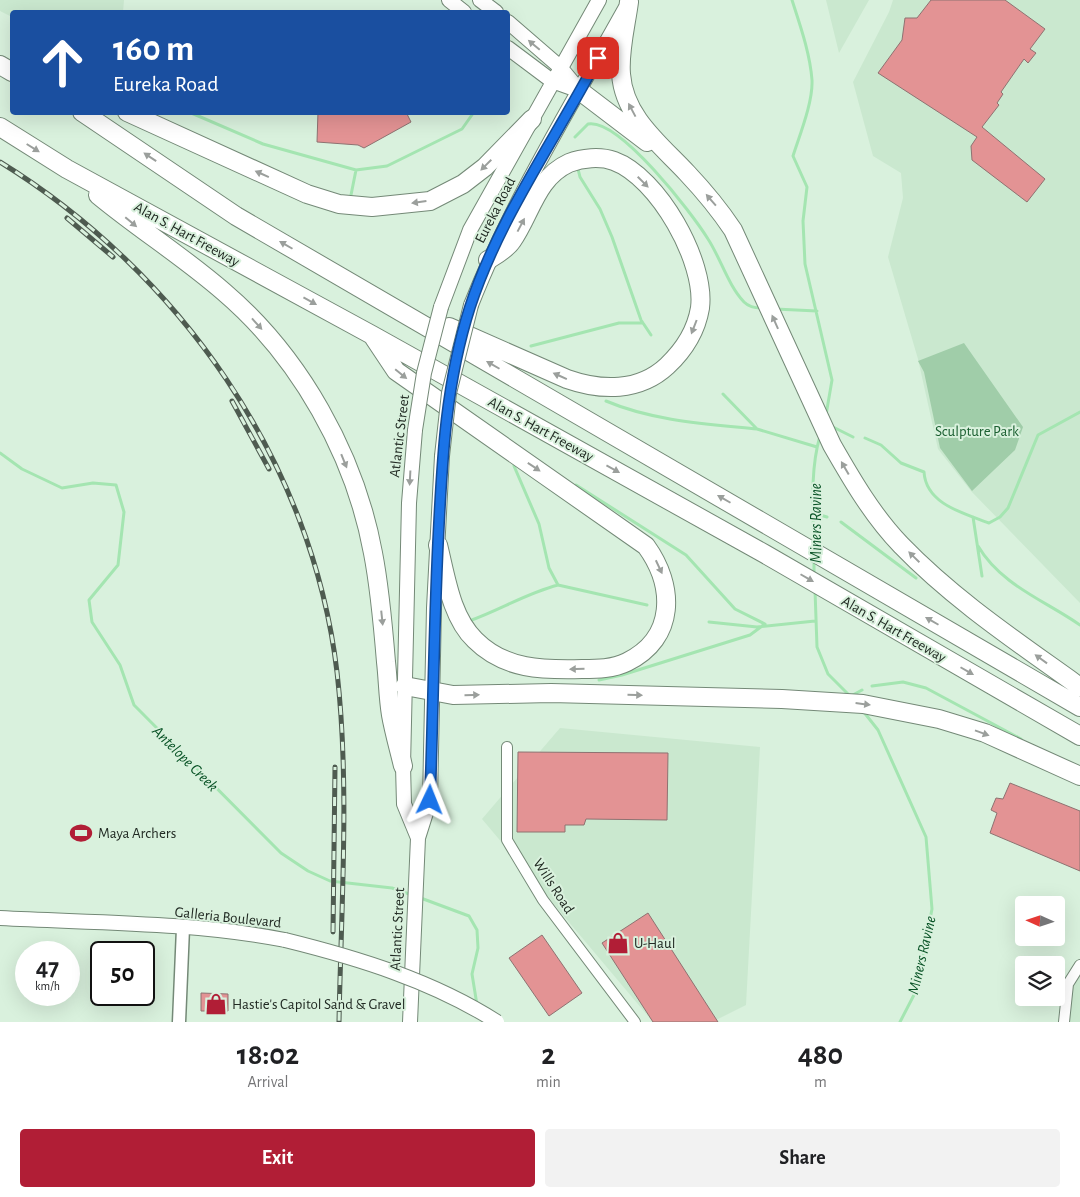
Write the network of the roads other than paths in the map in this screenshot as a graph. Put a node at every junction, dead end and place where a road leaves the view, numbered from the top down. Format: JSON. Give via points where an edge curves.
{"nodes":[{"id":1,"x":449,"y":0,"type":"edge"},
{"id":2,"x":480,"y":0,"type":"edge"},
{"id":3,"x":598,"y":0,"type":"edge"},
{"id":4,"x":630,"y":1,"type":"edge"},
{"id":5,"x":462,"y":10,"type":"edge"},
{"id":6,"x":493,"y":10,"type":"edge"},
{"id":7,"x":510,"y":24,"type":"edge"},
{"id":8,"x":510,"y":50,"type":"edge"},
{"id":9,"x":560,"y":67,"type":"junction"},
{"id":10,"x":552,"y":81,"type":"junction"},
{"id":11,"x":580,"y":91,"type":"junction"},
{"id":12,"x":86,"y":115,"type":"edge"},
{"id":13,"x":134,"y":115,"type":"edge"},
{"id":14,"x":532,"y":119,"type":"junction"},
{"id":15,"x":0,"y":127,"type":"edge"},
{"id":16,"x":67,"y":169,"type":"junction"},
{"id":17,"x":686,"y":173,"type":"junction"},
{"id":18,"x":488,"y":260,"type":"junction"},
{"id":19,"x":359,"y":287,"type":"junction"},
{"id":20,"x":372,"y":335,"type":"junction"},
{"id":21,"x":438,"y":545,"type":"junction"},
{"id":22,"x":405,"y":686,"type":"junction"},
{"id":23,"x":1080,"y":687,"type":"edge"},
{"id":24,"x":433,"y":692,"type":"junction"},
{"id":25,"x":1080,"y":707,"type":"edge"},
{"id":26,"x":1080,"y":736,"type":"edge"},
{"id":27,"x":507,"y":747,"type":"dead end"},
{"id":28,"x":403,"y":766,"type":"junction"},
{"id":29,"x":1080,"y":776,"type":"edge"},
{"id":30,"x":418,"y":838,"type":"junction"},
{"id":31,"x":0,"y":918,"type":"edge"},
{"id":32,"x":183,"y":928,"type":"junction"},
{"id":33,"x":1080,"y":965,"type":"edge"},
{"id":34,"x":179,"y":1022,"type":"edge"},
{"id":35,"x":410,"y":1022,"type":"edge"},
{"id":36,"x":496,"y":1022,"type":"edge"},
{"id":37,"x":635,"y":1022,"type":"edge"},
{"id":38,"x":1064,"y":1022,"type":"edge"}],
"edges":[{"from":1,"to":5,"type":"main road"},
{"from":2,"to":6,"type":"main road"},
{"from":3,"to":9,"type":"main road"},
{"from":4,"to":11,"type":"main road","name":"Eureka Road"},
{"from":17,"to":4,"type":"highway","one_way":true,"via":[[641,124],[627,101],[620,63]]},
{"from":9,"to":7,"type":"main road","one_way":true},
{"from":8,"to":10,"type":"main road"},
{"from":9,"to":10,"type":"main road","name":"Atlantic Street"},
{"from":9,"to":11,"type":"main road"},
{"from":10,"to":11,"type":"main road"},
{"from":10,"to":14,"type":"main road","name":"Atlantic Street"},
{"from":11,"to":17,"type":"highway"},
{"from":11,"to":18,"type":"main road","name":"Eureka Road"},
{"from":19,"to":12,"type":"highway","name":"Alan S. Hart Freeway","one_way":true,"via":[[236,216]]},
{"from":14,"to":13,"type":"highway","one_way":true,"via":[[464,184],[430,200],[372,207],[339,204],[307,194]]},
{"from":14,"to":22,"type":"main road","name":"Atlantic Street","one_way":true,"bridge":true,"via":[[470,230],[431,343],[415,430],[409,503]]},
{"from":15,"to":16,"type":"highway","name":"Alan S. Hart Freeway","one_way":true},
{"from":16,"to":20,"type":"highway","name":"Alan S. Hart Freeway","one_way":true},
{"from":16,"to":28,"type":"highway","one_way":true,"via":[[138,228],[224,292],[257,323],[286,359],[323,416],[355,488],[371,542],[381,606],[391,714]]},
{"from":23,"to":17,"type":"highway","one_way":true,"via":[[932,575],[900,544],[872,509],[832,445],[733,230],[715,204]]},
{"from":18,"to":19,"type":"highway","one_way":true,"via":[[511,243],[543,182],[552,174],[579,160],[612,161],[645,182],[672,219],[698,278],[700,307],[688,342],[660,372],[632,385],[600,387],[567,379]]},
{"from":18,"to":21,"type":"main road","name":"Eureka Road","bridge":true,"via":[[471,305],[448,393]]},
{"from":25,"to":19,"type":"highway","name":"Alan S. Hart Freeway","one_way":true},
{"from":20,"to":21,"type":"highway","one_way":true,"via":[[396,371],[646,546],[663,574],[667,607],[648,648],[626,663],[608,668],[552,670],[512,664],[474,640],[466,628],[453,603]]},
{"from":20,"to":26,"type":"highway","name":"Alan S. Hart Freeway","one_way":true,"via":[[764,554]]},
{"from":21,"to":24,"type":"main road","name":"Atlantic Street"},
{"from":22,"to":24,"type":"highway"},
{"from":22,"to":28,"type":"main road","name":"Atlantic Street"},
{"from":24,"to":29,"type":"highway","one_way":true,"via":[[453,695],[551,693],[782,698],[863,704],[985,734]]},
{"from":24,"to":30,"type":"main road","name":"Atlantic Street","via":[[430,800]]},
{"from":27,"to":37,"type":"street","name":"Wills Road","via":[[507,840],[544,900]]},
{"from":28,"to":30,"type":"main road","name":"Atlantic Street","via":[[404,804]]},
{"from":30,"to":35,"type":"main road","name":"Atlantic Street"},
{"from":31,"to":32,"type":"main road","name":"Galleria Boulevard"},
{"from":32,"to":34,"type":"street"},
{"from":32,"to":36,"type":"main road","name":"Galleria Boulevard","bridge":true,"via":[[251,933],[387,969],[439,991]]},
{"from":33,"to":38,"type":"street","via":[[1068,984]]}]}
